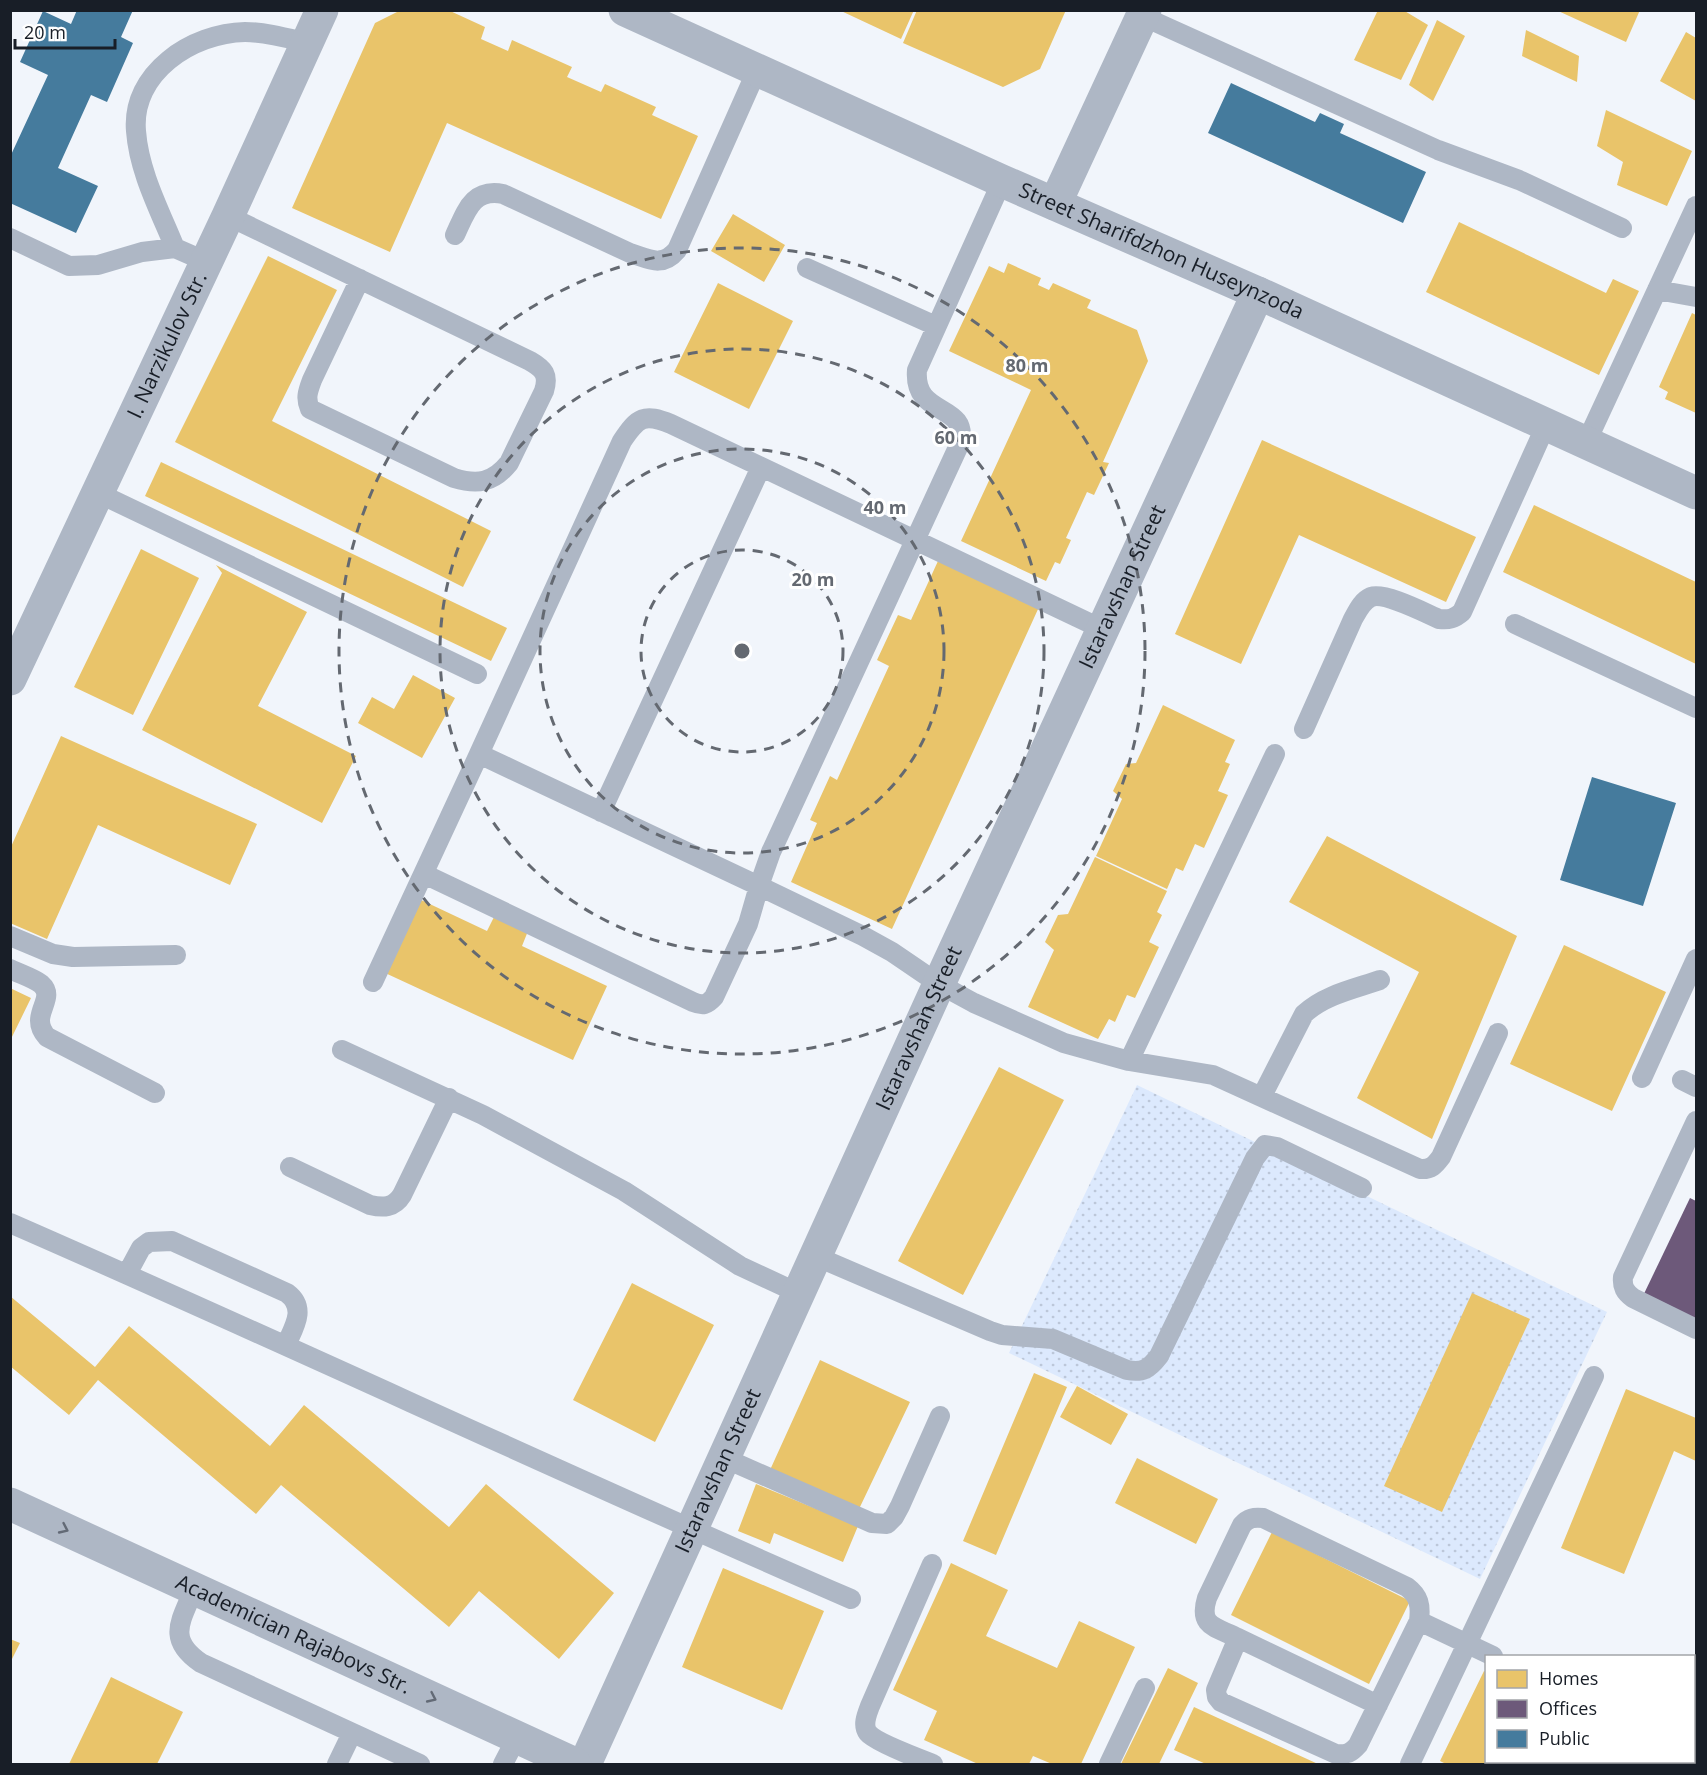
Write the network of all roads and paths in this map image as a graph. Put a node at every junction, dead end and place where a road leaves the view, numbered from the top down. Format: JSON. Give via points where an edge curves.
{"nodes":[{"id":1,"x":322,"y":10,"type":"edge"},
{"id":2,"x":625,"y":10,"type":"edge"},
{"id":3,"x":1143,"y":13,"type":"edge"},
{"id":4,"x":308,"y":43,"type":"junction"},
{"id":5,"x":757,"y":70,"type":"junction"},
{"id":6,"x":1002,"y":180,"type":"junction"},
{"id":7,"x":1055,"y":204,"type":"junction"},
{"id":8,"x":1696,"y":206,"type":"edge"},
{"id":9,"x":228,"y":216,"type":"junction"},
{"id":10,"x":1622,"y":228,"type":"dead end"},
{"id":11,"x":455,"y":235,"type":"dead end"},
{"id":12,"x":10,"y":237,"type":"edge"},
{"id":13,"x":175,"y":248,"type":"junction"},
{"id":14,"x":207,"y":262,"type":"junction"},
{"id":15,"x":807,"y":268,"type":"dead end"},
{"id":16,"x":360,"y":279,"type":"junction"},
{"id":17,"x":1657,"y":290,"type":"junction"},
{"id":18,"x":1258,"y":293,"type":"junction"},
{"id":19,"x":1696,"y":297,"type":"edge"},
{"id":20,"x":936,"y":326,"type":"junction"},
{"id":21,"x":1546,"y":425,"type":"junction"},
{"id":22,"x":1586,"y":443,"type":"junction"},
{"id":23,"x":761,"y":467,"type":"junction"},
{"id":24,"x":1696,"y":493,"type":"edge"},
{"id":25,"x":98,"y":494,"type":"junction"},
{"id":26,"x":915,"y":542,"type":"junction"},
{"id":27,"x":1515,"y":624,"type":"dead end"},
{"id":28,"x":1102,"y":629,"type":"junction"},
{"id":29,"x":477,"y":674,"type":"dead end"},
{"id":30,"x":10,"y":679,"type":"edge"},
{"id":31,"x":1696,"y":708,"type":"edge"},
{"id":32,"x":1304,"y":729,"type":"dead end"},
{"id":33,"x":479,"y":754,"type":"junction"},
{"id":34,"x":1275,"y":754,"type":"dead end"},
{"id":35,"x":601,"y":812,"type":"junction"},
{"id":36,"x":424,"y":874,"type":"junction"},
{"id":37,"x":759,"y":886,"type":"junction"},
{"id":38,"x":10,"y":936,"type":"edge"},
{"id":39,"x":176,"y":955,"type":"dead end"},
{"id":40,"x":1696,"y":960,"type":"edge"},
{"id":41,"x":10,"y":969,"type":"edge"},
{"id":42,"x":1380,"y":980,"type":"dead end"},
{"id":43,"x":373,"y":982,"type":"dead end"},
{"id":44,"x":939,"y":984,"type":"junction"},
{"id":45,"x":1498,"y":1033,"type":"dead end"},
{"id":46,"x":342,"y":1050,"type":"dead end"},
{"id":47,"x":1129,"y":1061,"type":"junction"},
{"id":48,"x":1642,"y":1078,"type":"dead end"},
{"id":49,"x":155,"y":1094,"type":"dead end"},
{"id":50,"x":1262,"y":1096,"type":"junction"},
{"id":51,"x":449,"y":1098,"type":"junction"},
{"id":52,"x":1696,"y":1120,"type":"edge"},
{"id":53,"x":290,"y":1167,"type":"dead end"},
{"id":54,"x":1362,"y":1188,"type":"dead end"},
{"id":55,"x":10,"y":1223,"type":"edge"},
{"id":56,"x":815,"y":1256,"type":"junction"},
{"id":57,"x":127,"y":1274,"type":"junction"},
{"id":58,"x":798,"y":1293,"type":"junction"},
{"id":59,"x":1696,"y":1329,"type":"edge"},
{"id":60,"x":286,"y":1345,"type":"junction"},
{"id":61,"x":1594,"y":1376,"type":"dead end"},
{"id":62,"x":940,"y":1416,"type":"dead end"},
{"id":63,"x":724,"y":1458,"type":"junction"},
{"id":64,"x":10,"y":1504,"type":"edge"},
{"id":65,"x":691,"y":1530,"type":"junction"},
{"id":66,"x":932,"y":1563,"type":"dead end"},
{"id":67,"x":194,"y":1589,"type":"junction"},
{"id":68,"x":851,"y":1599,"type":"dead end"},
{"id":69,"x":1419,"y":1621,"type":"junction"},
{"id":70,"x":1238,"y":1638,"type":"junction"},
{"id":71,"x":1467,"y":1644,"type":"junction"},
{"id":72,"x":1491,"y":1655,"type":"edge"},
{"id":73,"x":1145,"y":1688,"type":"dead end"},
{"id":74,"x":1378,"y":1705,"type":"junction"},
{"id":75,"x":352,"y":1733,"type":"junction"},
{"id":76,"x":510,"y":1751,"type":"edge"},
{"id":77,"x":337,"y":1764,"type":"edge"},
{"id":78,"x":420,"y":1764,"type":"edge"},
{"id":79,"x":575,"y":1764,"type":"edge"},
{"id":80,"x":585,"y":1764,"type":"edge"},
{"id":81,"x":933,"y":1764,"type":"edge"},
{"id":82,"x":1109,"y":1764,"type":"edge"},
{"id":83,"x":1410,"y":1764,"type":"edge"}],
"edges":[{"from":1,"to":4,"type":"street","name":"I. Narzikulov Str."},
{"from":2,"to":5,"type":"street","name":"Street Sharifdzhon Huseynzoda"},
{"from":3,"to":7,"type":"street"},
{"from":3,"to":10,"type":"lane","via":[[1438,150],[1519,180]]},
{"from":4,"to":9,"type":"street","name":"I. Narzikulov Str."},
{"from":4,"to":13,"type":"lane","via":[[265,33],[217,36],[168,61],[147,85],[136,113],[137,140],[144,170]]},
{"from":5,"to":6,"type":"street","name":"Street Sharifdzhon Huseynzoda"},
{"from":5,"to":11,"type":"lane","via":[[670,257],[650,260],[630,253],[490,192],[469,204]]},
{"from":6,"to":7,"type":"street","name":"Street Sharifdzhon Huseynzoda"},
{"from":6,"to":20,"type":"lane"},
{"from":7,"to":18,"type":"street","name":"Street Sharifdzhon Huseynzoda"},
{"from":8,"to":17,"type":"lane"},
{"from":9,"to":14,"type":"street","name":"I. Narzikulov Str."},
{"from":9,"to":16,"type":"lane"},
{"from":12,"to":13,"type":"lane","via":[[69,266],[98,265],[142,252]]},
{"from":13,"to":14,"type":"lane"},
{"from":14,"to":25,"type":"street","name":"I. Narzikulov Str."},
{"from":15,"to":20,"type":"lane"},
{"from":16,"to":16,"type":"lane","via":[[530,361],[546,374],[544,391],[502,471],[481,482],[454,478],[310,409],[307,393]]},
{"from":17,"to":19,"type":"lane"},
{"from":17,"to":22,"type":"lane"},
{"from":18,"to":21,"type":"street","name":"Street Sharifdzhon Huseynzoda"},
{"from":18,"to":28,"type":"street","name":"Istaravshan Street"},
{"from":20,"to":26,"type":"lane","via":[[917,370],[916,382],[927,401],[953,417],[962,431]]},
{"from":21,"to":22,"type":"street","name":"Street Sharifdzhon Huseynzoda"},
{"from":21,"to":32,"type":"lane","via":[[1461,612],[1447,620],[1439,619],[1384,597],[1370,597],[1353,619]]},
{"from":22,"to":24,"type":"street","name":"Street Sharifdzhon Huseynzoda"},
{"from":23,"to":26,"type":"lane"},
{"from":23,"to":33,"type":"lane","via":[[658,419],[638,420],[622,441]]},
{"from":23,"to":35,"type":"lane"},
{"from":25,"to":29,"type":"lane"},
{"from":25,"to":30,"type":"street","name":"I. Narzikulov Str."},
{"from":26,"to":28,"type":"lane"},
{"from":26,"to":37,"type":"lane","via":[[771,852]]},
{"from":27,"to":31,"type":"lane"},
{"from":28,"to":44,"type":"street","name":"Istaravshan Street"},
{"from":33,"to":35,"type":"lane"},
{"from":33,"to":36,"type":"lane"},
{"from":34,"to":47,"type":"lane"},
{"from":35,"to":37,"type":"lane"},
{"from":36,"to":37,"type":"lane","via":[[702,1005],[714,997],[748,924]]},
{"from":36,"to":43,"type":"lane"},
{"from":37,"to":44,"type":"lane","via":[[863,936]]},
{"from":38,"to":39,"type":"lane","via":[[53,954],[73,957]]},
{"from":40,"to":48,"type":"lane"},
{"from":41,"to":49,"type":"lane","via":[[45,990],[47,996],[39,1023],[48,1037]]},
{"from":42,"to":50,"type":"lane","via":[[1324,1000],[1304,1014]]},
{"from":44,"to":47,"type":"lane","via":[[1064,1043]]},
{"from":44,"to":56,"type":"street","name":"Istaravshan Street"},
{"from":45,"to":50,"type":"lane","via":[[1441,1157],[1427,1170],[1412,1167]]},
{"from":46,"to":51,"type":"lane"},
{"from":47,"to":50,"type":"lane","via":[[1213,1075]]},
{"from":51,"to":53,"type":"lane","via":[[398,1203],[370,1205]]},
{"from":51,"to":58,"type":"lane","via":[[624,1191],[740,1266]]},
{"from":52,"to":59,"type":"lane","via":[[1622,1284],[1633,1298]]},
{"from":54,"to":56,"type":"lane","via":[[1277,1147],[1265,1145],[1255,1158],[1159,1356],[1151,1367],[1137,1372],[1059,1341],[990,1331]]},
{"from":55,"to":57,"type":"lane"},
{"from":56,"to":58,"type":"street","name":"Istaravshan Street"},
{"from":57,"to":60,"type":"lane"},
{"from":57,"to":60,"type":"lane","via":[[141,1248],[149,1242],[172,1241],[295,1299],[296,1322]]},
{"from":58,"to":63,"type":"street","name":"Istaravshan Street"},
{"from":60,"to":65,"type":"lane"},
{"from":61,"to":71,"type":"lane"},
{"from":62,"to":63,"type":"lane","via":[[900,1506],[887,1524],[872,1523]]},
{"from":63,"to":65,"type":"street","name":"Istaravshan Street"},
{"from":64,"to":67,"type":"street","name":"Academician Rajabovs Str.","one_way":true},
{"from":65,"to":68,"type":"lane"},
{"from":65,"to":80,"type":"street","name":"Istaravshan Street"},
{"from":66,"to":81,"type":"lane","via":[[870,1706],[866,1727],[873,1737]]},
{"from":67,"to":75,"type":"lane","via":[[180,1621],[181,1644],[187,1654]]},
{"from":67,"to":76,"type":"street","name":"Academician Rajabovs Str.","one_way":true},
{"from":69,"to":70,"type":"lane","via":[[1420,1605],[1407,1587],[1269,1520],[1254,1517],[1242,1525],[1203,1610],[1207,1622]]},
{"from":69,"to":71,"type":"lane"},
{"from":69,"to":74,"type":"lane"},
{"from":70,"to":74,"type":"lane"},
{"from":70,"to":74,"type":"lane","via":[[1216,1690],[1217,1697],[1229,1707],[1346,1755],[1358,1745]]},
{"from":71,"to":72,"type":"lane"},
{"from":71,"to":83,"type":"lane"},
{"from":73,"to":82,"type":"lane"},
{"from":75,"to":77,"type":"lane"},
{"from":75,"to":78,"type":"lane"},
{"from":76,"to":79,"type":"street","name":"Academician Rajabovs Str."}]}
